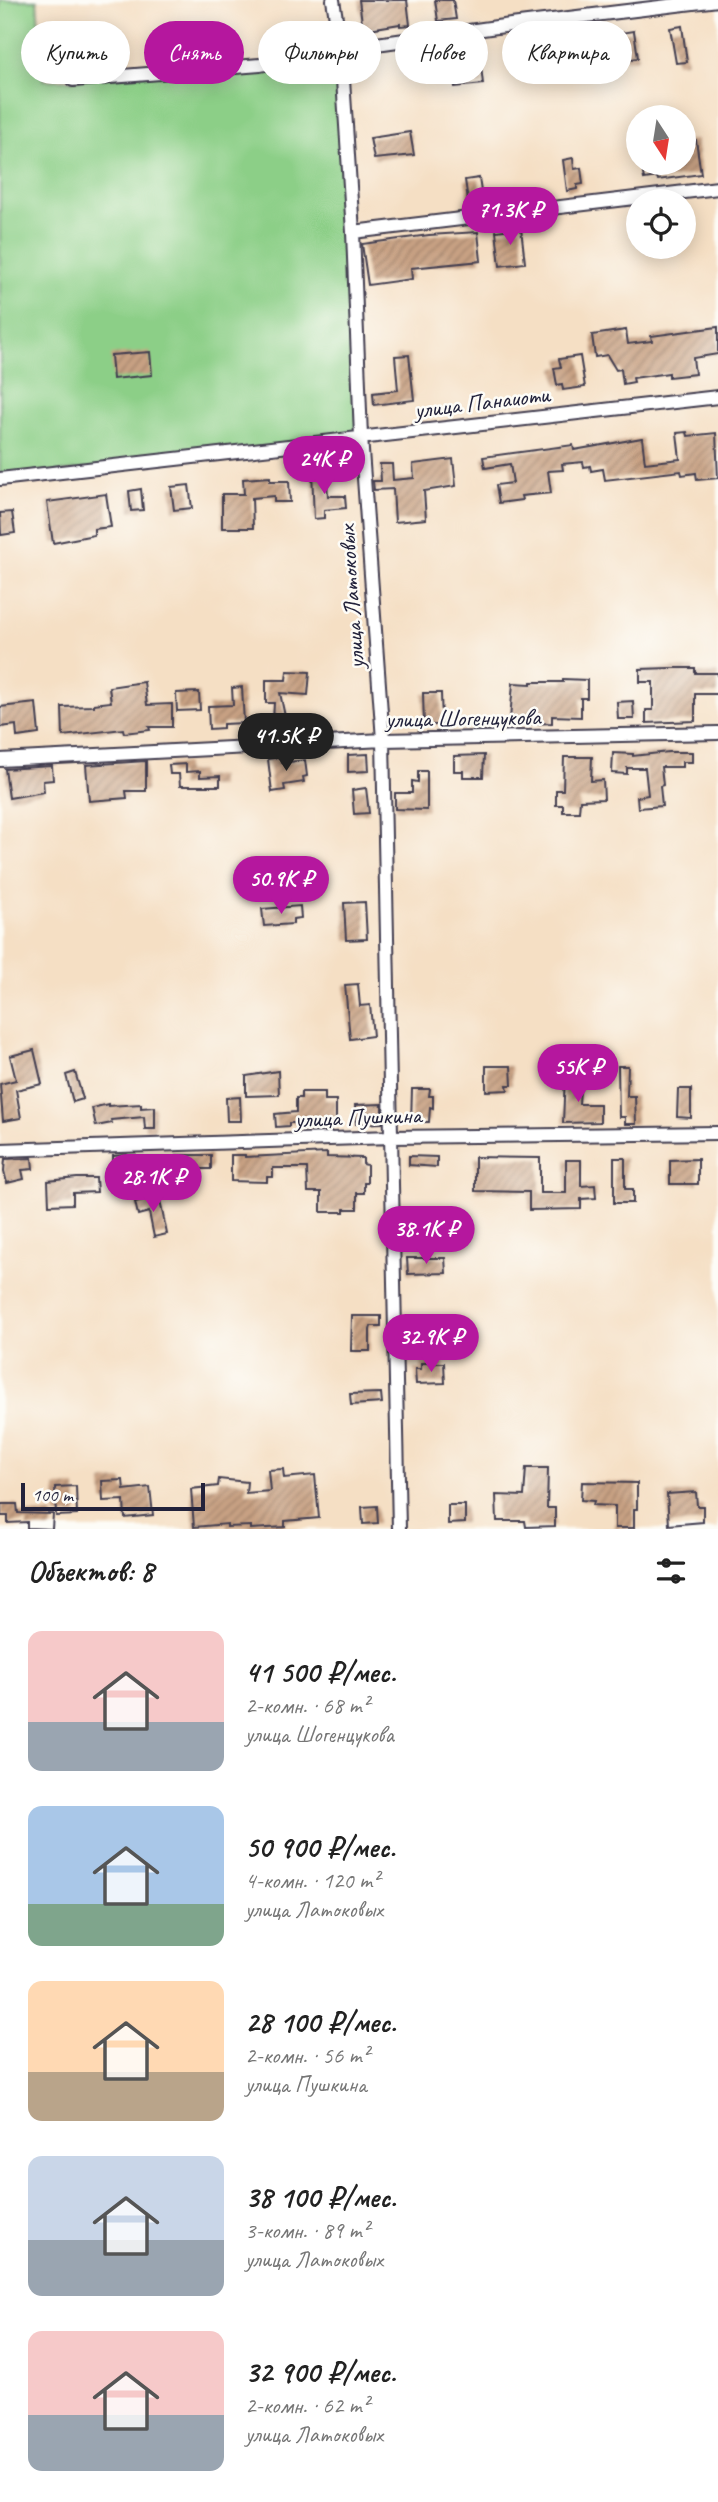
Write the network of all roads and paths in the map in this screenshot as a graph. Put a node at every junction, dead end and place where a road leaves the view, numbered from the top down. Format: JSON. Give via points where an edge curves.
{"nodes":[{"id":1,"x":333,"y":0,"type":"edge"},
{"id":2,"x":718,"y":0,"type":"edge"},
{"id":3,"x":336,"y":21,"type":"edge"},
{"id":4,"x":381,"y":43,"type":"edge"},
{"id":5,"x":258,"y":65,"type":"edge"},
{"id":6,"x":130,"y":75,"type":"edge"},
{"id":7,"x":343,"y":84,"type":"edge"},
{"id":8,"x":718,"y":188,"type":"edge"},
{"id":9,"x":352,"y":232,"type":"junction"},
{"id":10,"x":718,"y":397,"type":"edge"},
{"id":11,"x":360,"y":437,"type":"junction"},
{"id":12,"x":0,"y":479,"type":"edge"},
{"id":13,"x":718,"y":733,"type":"edge"},
{"id":14,"x":383,"y":740,"type":"junction"},
{"id":15,"x":0,"y":760,"type":"edge"},
{"id":16,"x":718,"y":1133,"type":"edge"},
{"id":17,"x":391,"y":1137,"type":"junction"},
{"id":18,"x":0,"y":1150,"type":"edge"},
{"id":19,"x":399,"y":1529,"type":"edge"}],
"edges":[{"from":1,"to":3,"type":"street","name":"улица Латоковых"},
{"from":2,"to":4,"type":"street"},
{"from":5,"to":6,"type":"street"},
{"from":7,"to":9,"type":"street","name":"улица Латоковых"},
{"from":8,"to":9,"type":"street"},
{"from":9,"to":11,"type":"street","name":"улица Латоковых"},
{"from":10,"to":11,"type":"street","name":"улица Панаиоти"},
{"from":11,"to":12,"type":"street","name":"улица Панаиоти"},
{"from":11,"to":14,"type":"street","name":"улица Латоковых"},
{"from":13,"to":14,"type":"street","name":"улица Шогенцукова"},
{"from":14,"to":15,"type":"street","name":"улица Шогенцукова"},
{"from":14,"to":17,"type":"street","name":"улица Латоковых"},
{"from":16,"to":17,"type":"street","name":"улица Пушкина"},
{"from":17,"to":18,"type":"street","name":"улица Пушкина"},
{"from":17,"to":19,"type":"street","name":"улица Латоковых"}]}
